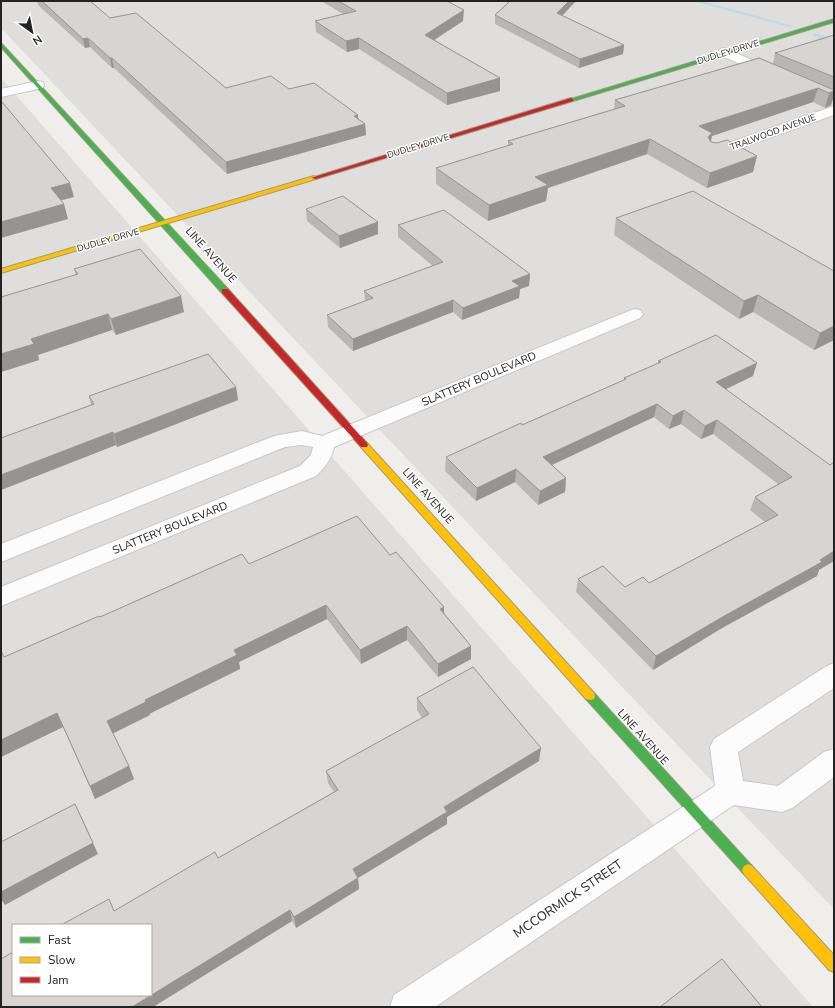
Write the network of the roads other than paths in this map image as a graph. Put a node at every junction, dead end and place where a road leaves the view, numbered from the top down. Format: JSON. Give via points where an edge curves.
{"nodes":[{"id":1,"x":834,"y":20,"type":"edge"},
{"id":2,"x":1,"y":44,"type":"edge"},
{"id":3,"x":724,"y":52,"type":"junction"},
{"id":4,"x":786,"y":80,"type":"edge"},
{"id":5,"x":38,"y":85,"type":"junction"},
{"id":6,"x":1,"y":93,"type":"edge"},
{"id":7,"x":832,"y":103,"type":"edge"},
{"id":8,"x":713,"y":153,"type":"edge"},
{"id":9,"x":166,"y":223,"type":"junction"},
{"id":10,"x":1,"y":271,"type":"edge"},
{"id":11,"x":634,"y":314,"type":"dead end"},
{"id":12,"x":354,"y":431,"type":"junction"},
{"id":13,"x":324,"y":444,"type":"junction"},
{"id":14,"x":1,"y":553,"type":"edge"},
{"id":15,"x":1,"y":597,"type":"edge"},
{"id":16,"x":834,"y":674,"type":"edge"},
{"id":17,"x":834,"y":761,"type":"edge"},
{"id":18,"x":730,"y":792,"type":"junction"},
{"id":19,"x":696,"y":814,"type":"junction"},
{"id":20,"x":834,"y":965,"type":"edge"},
{"id":21,"x":406,"y":1007,"type":"edge"}],
"edges":[{"from":1,"to":3,"type":"main road","name":"DUDLEY DRIVE"},
{"from":2,"to":5,"type":"main road","name":"LINE AVENUE"},
{"from":3,"to":4,"type":"street"},
{"from":3,"to":9,"type":"main road","name":"DUDLEY DRIVE"},
{"from":5,"to":6,"type":"street"},
{"from":5,"to":9,"type":"main road","name":"LINE AVENUE"},
{"from":7,"to":8,"type":"street","name":"TRALWOOD AVENUE"},
{"from":9,"to":10,"type":"main road","name":"DUDLEY DRIVE"},
{"from":9,"to":12,"type":"main road","name":"LINE AVENUE"},
{"from":11,"to":12,"type":"street","name":"SLATTERY BOULEVARD"},
{"from":12,"to":13,"type":"street","name":"SLATTERY BOULEVARD"},
{"from":12,"to":19,"type":"main road","name":"LINE AVENUE"},
{"from":13,"to":14,"type":"street","via":[[302,438],[281,441]]},
{"from":13,"to":15,"type":"street","name":"SLATTERY BOULEVARD","via":[[321,458],[308,471]]},
{"from":16,"to":18,"type":"street","via":[[724,747]]},
{"from":17,"to":18,"type":"street","via":[[782,799]]},
{"from":18,"to":19,"type":"street","name":"MCCORMICK STREET"},
{"from":19,"to":20,"type":"main road","name":"LINE AVENUE"},
{"from":19,"to":21,"type":"street","name":"MCCORMICK STREET"}]}
